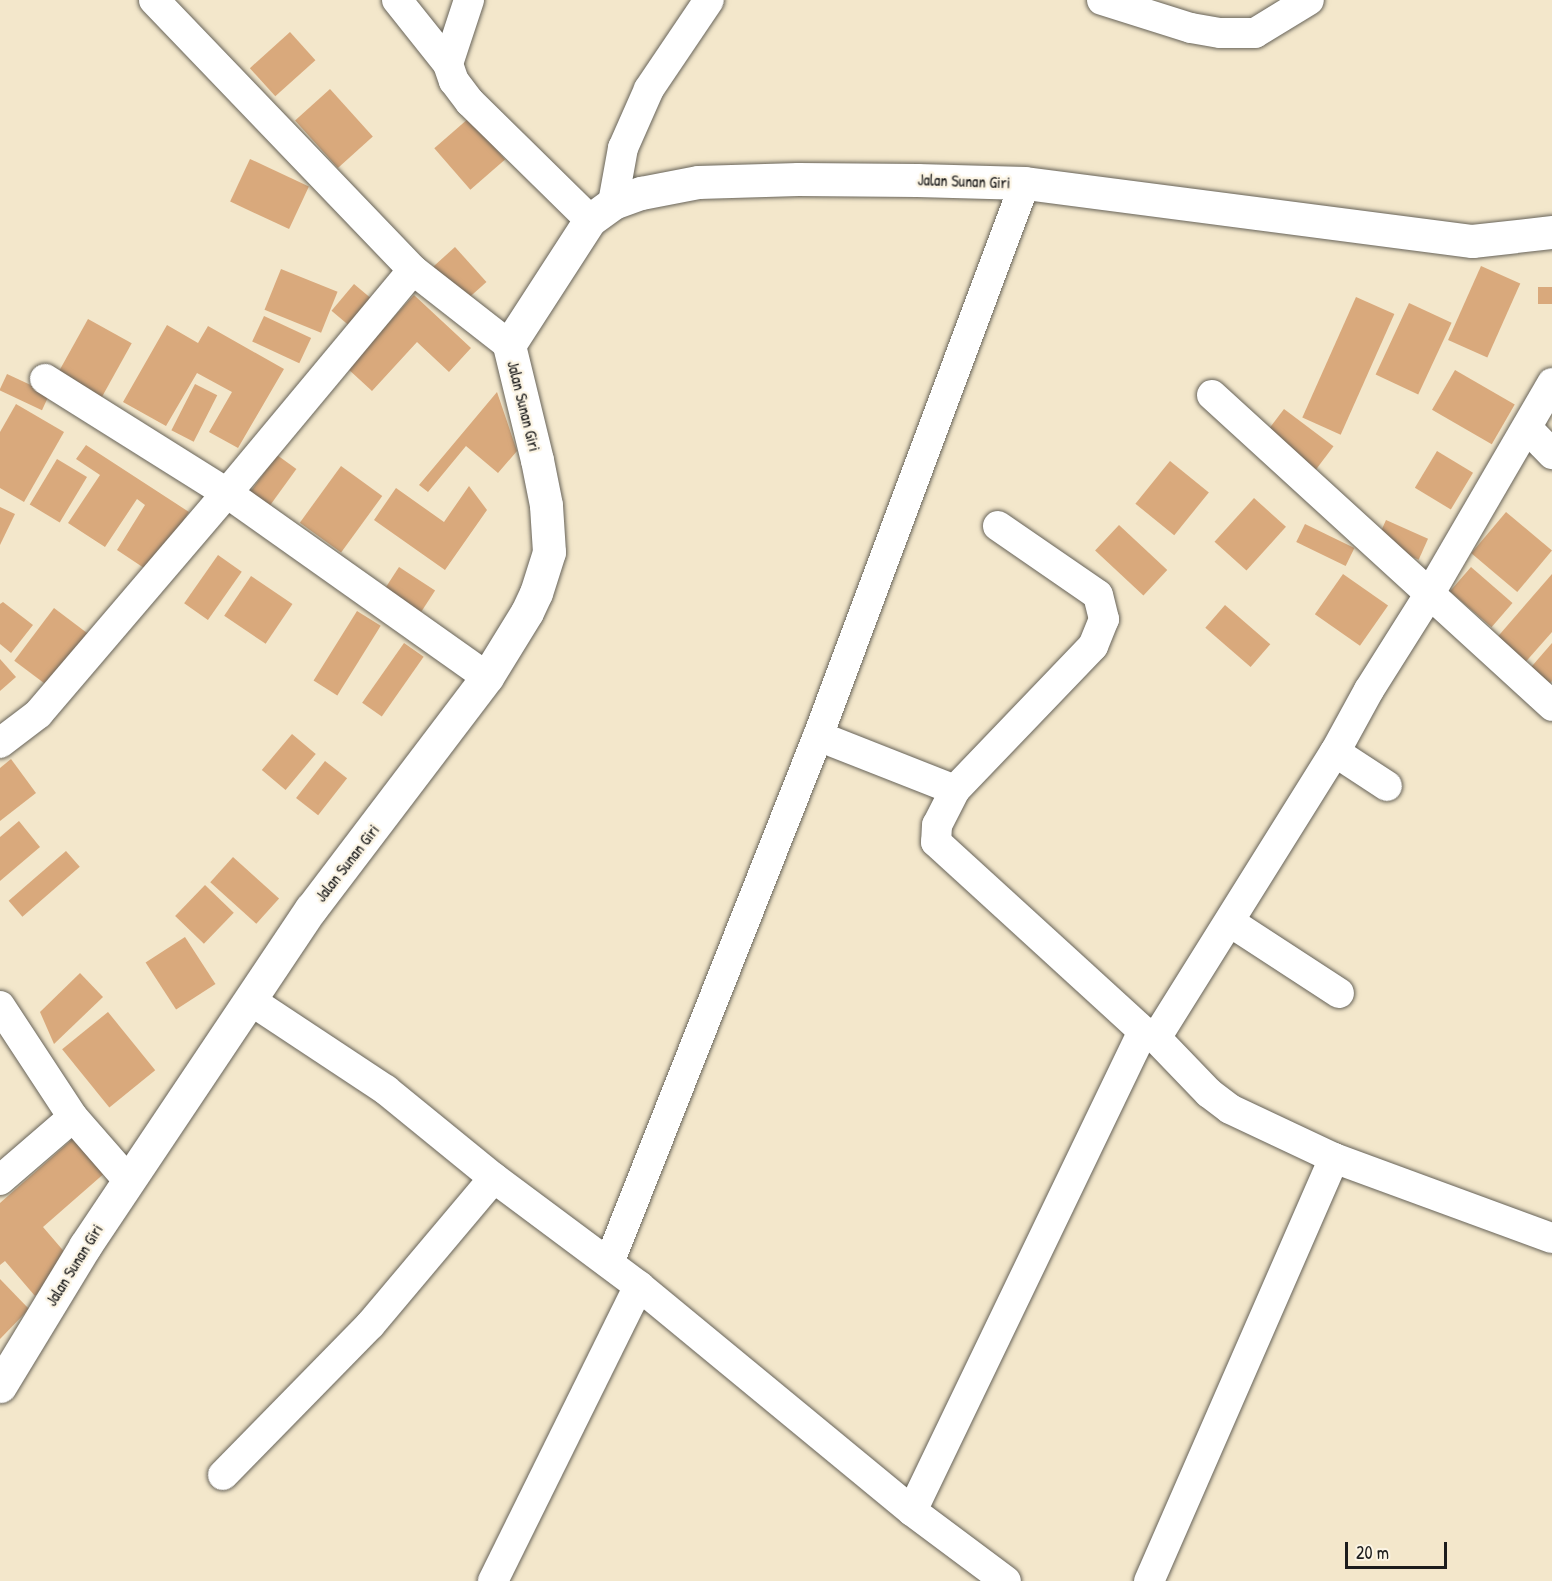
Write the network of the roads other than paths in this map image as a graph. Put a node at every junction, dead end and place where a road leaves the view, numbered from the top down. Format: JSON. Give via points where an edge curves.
{"nodes":[{"id":1,"x":154,"y":0,"type":"edge"},
{"id":2,"x":397,"y":0,"type":"edge"},
{"id":3,"x":469,"y":0,"type":"edge"},
{"id":4,"x":709,"y":0,"type":"edge"},
{"id":5,"x":1102,"y":0,"type":"edge"},
{"id":6,"x":1309,"y":0,"type":"edge"},
{"id":7,"x":448,"y":64,"type":"junction"},
{"id":8,"x":1025,"y":183,"type":"junction"},
{"id":9,"x":601,"y":212,"type":"junction"},
{"id":10,"x":1552,"y":232,"type":"edge"},
{"id":11,"x":413,"y":270,"type":"junction"},
{"id":12,"x":509,"y":345,"type":"junction"},
{"id":13,"x":45,"y":379,"type":"dead end"},
{"id":14,"x":1552,"y":383,"type":"edge"},
{"id":15,"x":1212,"y":395,"type":"dead end"},
{"id":16,"x":1527,"y":429,"type":"junction"},
{"id":17,"x":1552,"y":454,"type":"edge"},
{"id":18,"x":227,"y":494,"type":"junction"},
{"id":19,"x":998,"y":526,"type":"dead end"},
{"id":20,"x":1430,"y":593,"type":"junction"},
{"id":21,"x":487,"y":677,"type":"junction"},
{"id":22,"x":1552,"y":706,"type":"edge"},
{"id":23,"x":818,"y":736,"type":"junction"},
{"id":24,"x":0,"y":743,"type":"edge"},
{"id":25,"x":1335,"y":752,"type":"junction"},
{"id":26,"x":1387,"y":786,"type":"dead end"},
{"id":27,"x":956,"y":790,"type":"junction"},
{"id":28,"x":1230,"y":922,"type":"junction"},
{"id":29,"x":1339,"y":993,"type":"dead end"},
{"id":30,"x":250,"y":1000,"type":"junction"},
{"id":31,"x":0,"y":1006,"type":"edge"},
{"id":32,"x":1149,"y":1034,"type":"junction"},
{"id":33,"x":73,"y":1117,"type":"junction"},
{"id":34,"x":1334,"y":1158,"type":"junction"},
{"id":35,"x":494,"y":1178,"type":"junction"},
{"id":36,"x":0,"y":1180,"type":"edge"},
{"id":37,"x":128,"y":1180,"type":"junction"},
{"id":38,"x":1552,"y":1238,"type":"edge"},
{"id":39,"x":609,"y":1263,"type":"junction"},
{"id":40,"x":639,"y":1286,"type":"junction"},
{"id":41,"x":0,"y":1386,"type":"edge"},
{"id":42,"x":223,"y":1475,"type":"dead end"},
{"id":43,"x":912,"y":1511,"type":"junction"},
{"id":44,"x":973,"y":1570,"type":"edge"},
{"id":45,"x":493,"y":1581,"type":"edge"},
{"id":46,"x":1006,"y":1581,"type":"edge"},
{"id":47,"x":1149,"y":1581,"type":"edge"}],
"edges":[{"from":1,"to":11,"type":"street"},
{"from":2,"to":7,"type":"street"},
{"from":3,"to":7,"type":"street"},
{"from":4,"to":9,"type":"street","via":[[649,89]]},
{"from":5,"to":6,"type":"street","via":[[1191,28],[1255,33]]},
{"from":7,"to":9,"type":"street","via":[[454,81],[470,102]]},
{"from":8,"to":9,"type":"street","name":"Jalan Sunan Giri","via":[[810,179],[698,182],[641,193]]},
{"from":8,"to":10,"type":"street","name":"Jalan Sunan Giri","via":[[1472,241]]},
{"from":8,"to":23,"type":"street"},
{"from":9,"to":12,"type":"street","name":"Jalan Sunan Giri"},
{"from":11,"to":12,"type":"street"},
{"from":11,"to":18,"type":"street"},
{"from":12,"to":21,"type":"street","name":"Jalan Sunan Giri","via":[[546,505],[549,552],[536,593]]},
{"from":13,"to":18,"type":"street"},
{"from":14,"to":16,"type":"street"},
{"from":15,"to":20,"type":"street"},
{"from":16,"to":17,"type":"street"},
{"from":16,"to":20,"type":"street"},
{"from":18,"to":21,"type":"street"},
{"from":18,"to":24,"type":"street","via":[[38,714]]},
{"from":19,"to":27,"type":"street","via":[[1098,595],[1104,619],[1092,646]]},
{"from":20,"to":22,"type":"street"},
{"from":20,"to":25,"type":"street"},
{"from":21,"to":30,"type":"street","name":"Jalan Sunan Giri","via":[[311,909]]},
{"from":23,"to":27,"type":"street"},
{"from":23,"to":39,"type":"street"},
{"from":25,"to":26,"type":"street"},
{"from":25,"to":28,"type":"street"},
{"from":27,"to":32,"type":"street","via":[[937,825],[936,842]]},
{"from":28,"to":29,"type":"street"},
{"from":28,"to":32,"type":"street"},
{"from":30,"to":35,"type":"street","via":[[386,1090]]},
{"from":30,"to":37,"type":"street","name":"Jalan Sunan Giri"},
{"from":31,"to":33,"type":"street"},
{"from":32,"to":34,"type":"street","via":[[1230,1109]]},
{"from":32,"to":43,"type":"street"},
{"from":33,"to":36,"type":"street"},
{"from":33,"to":37,"type":"street"},
{"from":34,"to":38,"type":"street"},
{"from":34,"to":47,"type":"street"},
{"from":35,"to":39,"type":"street"},
{"from":35,"to":42,"type":"street","via":[[370,1324]]},
{"from":37,"to":41,"type":"street","name":"Jalan Sunan Giri"},
{"from":39,"to":40,"type":"street"},
{"from":40,"to":43,"type":"street"},
{"from":40,"to":45,"type":"street"},
{"from":43,"to":44,"type":"street"},
{"from":44,"to":46,"type":"street"}]}
